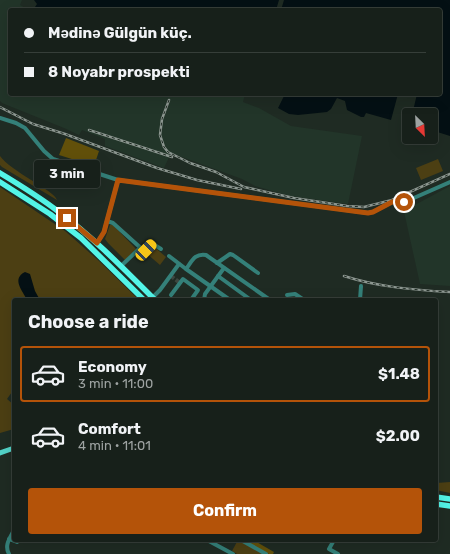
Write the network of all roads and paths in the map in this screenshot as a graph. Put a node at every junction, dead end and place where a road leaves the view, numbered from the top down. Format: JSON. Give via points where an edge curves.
{"nodes":[{"id":1,"x":0,"y":118,"type":"edge"},
{"id":2,"x":0,"y":173,"type":"edge"},
{"id":3,"x":118,"y":180,"type":"junction"},
{"id":4,"x":0,"y":182,"type":"edge"},
{"id":5,"x":450,"y":182,"type":"edge"},
{"id":6,"x":107,"y":221,"type":"junction"},
{"id":7,"x":97,"y":243,"type":"junction"},
{"id":8,"x":140,"y":248,"type":"junction"},
{"id":9,"x":161,"y":249,"type":"dead end"},
{"id":10,"x":169,"y":256,"type":"dead end"},
{"id":11,"x":217,"y":263,"type":"junction"},
{"id":12,"x":180,"y":264,"type":"junction"},
{"id":13,"x":121,"y":266,"type":"junction"},
{"id":14,"x":224,"y":268,"type":"junction"},
{"id":15,"x":186,"y":269,"type":"junction"},
{"id":16,"x":258,"y":273,"type":"dead end"},
{"id":17,"x":218,"y":276,"type":"junction"},
{"id":18,"x":210,"y":286,"type":"junction"},
{"id":19,"x":361,"y":286,"type":"dead end"},
{"id":20,"x":171,"y":295,"type":"dead end"},
{"id":21,"x":287,"y":295,"type":"dead end"},
{"id":22,"x":142,"y":298,"type":"edge"},
{"id":23,"x":151,"y":298,"type":"edge"},
{"id":24,"x":153,"y":298,"type":"edge"},
{"id":25,"x":192,"y":298,"type":"edge"},
{"id":26,"x":204,"y":298,"type":"edge"},
{"id":27,"x":227,"y":298,"type":"edge"},
{"id":28,"x":245,"y":298,"type":"edge"},
{"id":29,"x":267,"y":298,"type":"edge"},
{"id":30,"x":301,"y":298,"type":"edge"},
{"id":31,"x":360,"y":298,"type":"edge"},
{"id":32,"x":12,"y":449,"type":"edge"},
{"id":33,"x":0,"y":454,"type":"edge"},
{"id":34,"x":438,"y":497,"type":"edge"},
{"id":35,"x":450,"y":499,"type":"edge"},
{"id":36,"x":438,"y":504,"type":"edge"},
{"id":37,"x":450,"y":506,"type":"edge"},
{"id":38,"x":12,"y":534,"type":"edge"},
{"id":39,"x":9,"y":539,"type":"junction"},
{"id":40,"x":12,"y":540,"type":"edge"},
{"id":41,"x":211,"y":542,"type":"edge"},
{"id":42,"x":245,"y":542,"type":"edge"},
{"id":43,"x":333,"y":542,"type":"edge"},
{"id":44,"x":329,"y":549,"type":"junction"},
{"id":45,"x":230,"y":553,"type":"edge"},
{"id":46,"x":9,"y":554,"type":"edge"},
{"id":47,"x":266,"y":554,"type":"edge"},
{"id":48,"x":327,"y":554,"type":"edge"},
{"id":49,"x":338,"y":554,"type":"edge"}],
"edges":[{"from":1,"to":3,"type":"street","via":[[25,128],[53,158]]},
{"from":2,"to":7,"type":"highway","via":[[55,208]]},
{"from":3,"to":5,"type":"street","via":[[368,213],[392,202],[407,201]]},
{"from":3,"to":6,"type":"street"},
{"from":4,"to":22,"type":"highway","via":[[75,233]]},
{"from":6,"to":7,"type":"street"},
{"from":6,"to":8,"type":"street","via":[[113,223]]},
{"from":7,"to":13,"type":"highway"},
{"from":8,"to":9,"type":"street","via":[[145,251],[153,244]]},
{"from":8,"to":13,"type":"street"},
{"from":10,"to":12,"type":"street"},
{"from":11,"to":14,"type":"street"},
{"from":11,"to":15,"type":"street","via":[[206,255],[199,254]]},
{"from":11,"to":16,"type":"street","via":[[230,254]]},
{"from":12,"to":15,"type":"street"},
{"from":12,"to":24,"type":"street"},
{"from":13,"to":23,"type":"highway"},
{"from":14,"to":17,"type":"street"},
{"from":14,"to":29,"type":"street"},
{"from":15,"to":18,"type":"street"},
{"from":17,"to":18,"type":"street"},
{"from":17,"to":28,"type":"street"},
{"from":18,"to":26,"type":"street"},
{"from":18,"to":27,"type":"street"},
{"from":19,"to":31,"type":"street"},
{"from":20,"to":25,"type":"street","via":[[183,279],[198,290]]},
{"from":21,"to":30,"type":"street","via":[[295,294]]},
{"from":32,"to":33,"type":"main road"},
{"from":34,"to":35,"type":"highway"},
{"from":36,"to":37,"type":"highway"},
{"from":38,"to":39,"type":"street"},
{"from":39,"to":40,"type":"street"},
{"from":39,"to":46,"type":"street"},
{"from":41,"to":45,"type":"street"},
{"from":42,"to":47,"type":"street"},
{"from":43,"to":44,"type":"street"},
{"from":44,"to":48,"type":"street"},
{"from":44,"to":49,"type":"street"}]}
